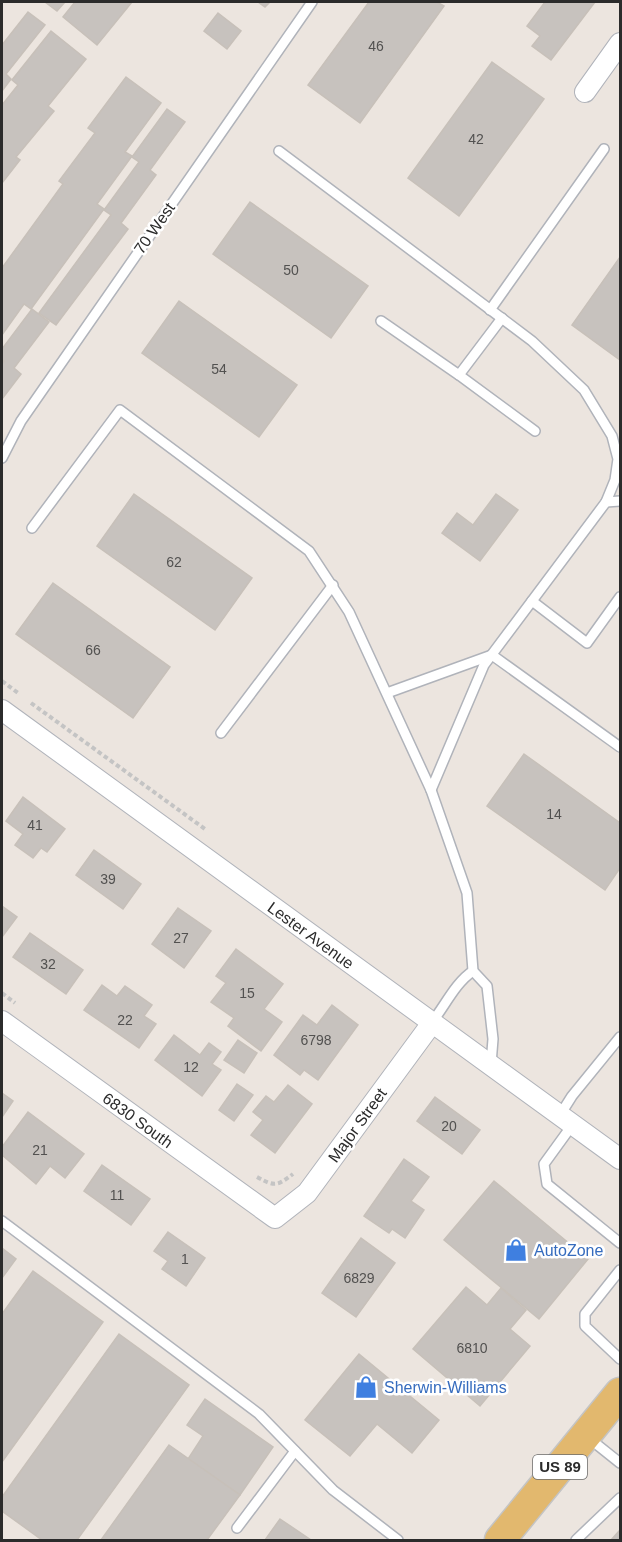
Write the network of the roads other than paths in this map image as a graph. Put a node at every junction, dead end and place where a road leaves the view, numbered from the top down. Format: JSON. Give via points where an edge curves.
{"nodes":[{"id":1,"x":312,"y":2,"type":"edge"},
{"id":2,"x":621,"y":43,"type":"edge"},
{"id":3,"x":585,"y":92,"type":"dead end"},
{"id":4,"x":604,"y":149,"type":"dead end"},
{"id":5,"x":279,"y":151,"type":"dead end"},
{"id":6,"x":490,"y":310,"type":"junction"},
{"id":7,"x":501,"y":318,"type":"junction"},
{"id":8,"x":381,"y":321,"type":"dead end"},
{"id":9,"x":459,"y":375,"type":"junction"},
{"id":10,"x":535,"y":431,"type":"dead end"},
{"id":11,"x":2,"y":458,"type":"edge"},
{"id":12,"x":621,"y":501,"type":"edge"},
{"id":13,"x":606,"y":502,"type":"junction"},
{"id":14,"x":32,"y":528,"type":"dead end"},
{"id":15,"x":333,"y":585,"type":"junction"},
{"id":16,"x":621,"y":597,"type":"edge"},
{"id":17,"x":532,"y":601,"type":"junction"},
{"id":18,"x":492,"y":655,"type":"junction"},
{"id":19,"x":387,"y":693,"type":"junction"},
{"id":20,"x":2,"y":710,"type":"edge"},
{"id":21,"x":221,"y":733,"type":"dead end"},
{"id":22,"x":621,"y":747,"type":"edge"},
{"id":23,"x":431,"y":790,"type":"junction"},
{"id":24,"x":472,"y":971,"type":"junction"},
{"id":25,"x":2,"y":1021,"type":"edge"},
{"id":26,"x":432,"y":1023,"type":"junction"},
{"id":27,"x":621,"y":1037,"type":"edge"},
{"id":28,"x":491,"y":1064,"type":"junction"},
{"id":29,"x":566,"y":1119,"type":"junction"},
{"id":30,"x":621,"y":1159,"type":"edge"},
{"id":31,"x":275,"y":1218,"type":"joint"},
{"id":32,"x":2,"y":1221,"type":"edge"},
{"id":33,"x":621,"y":1243,"type":"edge"},
{"id":34,"x":621,"y":1270,"type":"edge"},
{"id":35,"x":621,"y":1359,"type":"edge"},
{"id":36,"x":620,"y":1394,"type":"edge"},
{"id":37,"x":586,"y":1436,"type":"junction"},
{"id":38,"x":295,"y":1450,"type":"junction"},
{"id":39,"x":621,"y":1463,"type":"edge"},
{"id":40,"x":621,"y":1498,"type":"edge"},
{"id":41,"x":237,"y":1528,"type":"dead end"},
{"id":42,"x":398,"y":1540,"type":"edge"},
{"id":43,"x":500,"y":1540,"type":"edge"},
{"id":44,"x":576,"y":1540,"type":"edge"}],
"edges":[{"from":1,"to":11,"type":"lane","name":"70 West","via":[[27,411]]},
{"from":2,"to":3,"type":"street"},
{"from":4,"to":6,"type":"lane"},
{"from":5,"to":6,"type":"lane"},
{"from":6,"to":7,"type":"lane"},
{"from":7,"to":9,"type":"lane"},
{"from":7,"to":13,"type":"lane","via":[[584,390],[612,436],[618,459]]},
{"from":8,"to":9,"type":"lane"},
{"from":9,"to":10,"type":"lane"},
{"from":12,"to":13,"type":"lane"},
{"from":13,"to":17,"type":"lane"},
{"from":14,"to":15,"type":"lane","via":[[120,410],[309,551]]},
{"from":15,"to":19,"type":"lane","via":[[350,612]]},
{"from":15,"to":21,"type":"lane"},
{"from":16,"to":17,"type":"lane","via":[[587,643]]},
{"from":17,"to":18,"type":"lane"},
{"from":18,"to":19,"type":"lane"},
{"from":18,"to":22,"type":"lane"},
{"from":18,"to":23,"type":"lane","via":[[484,665]]},
{"from":19,"to":23,"type":"lane"},
{"from":20,"to":26,"type":"street","name":"Lester Avenue"},
{"from":23,"to":24,"type":"lane","via":[[467,893]]},
{"from":24,"to":26,"type":"lane","via":[[462,978]]},
{"from":24,"to":28,"type":"lane","via":[[487,986],[493,1039]]},
{"from":25,"to":31,"type":"street","name":"6830 South"},
{"from":26,"to":28,"type":"street","name":"Lester Avenue"},
{"from":26,"to":31,"type":"street","name":"Major Street","via":[[307,1193]]},
{"from":27,"to":29,"type":"lane","via":[[572,1096]]},
{"from":28,"to":29,"type":"street","name":"Lester Avenue"},
{"from":29,"to":30,"type":"street","name":"Lester Avenue"},
{"from":29,"to":33,"type":"lane","via":[[544,1164],[547,1184]]},
{"from":32,"to":38,"type":"lane","via":[[259,1414]]},
{"from":34,"to":35,"type":"lane","via":[[585,1314],[585,1326]]},
{"from":36,"to":37,"type":"main road","number":"US 89"},
{"from":37,"to":39,"type":"lane"},
{"from":37,"to":43,"type":"main road","number":"US 89"},
{"from":38,"to":41,"type":"lane"},
{"from":38,"to":42,"type":"lane","via":[[333,1490]]},
{"from":40,"to":44,"type":"lane"}]}
